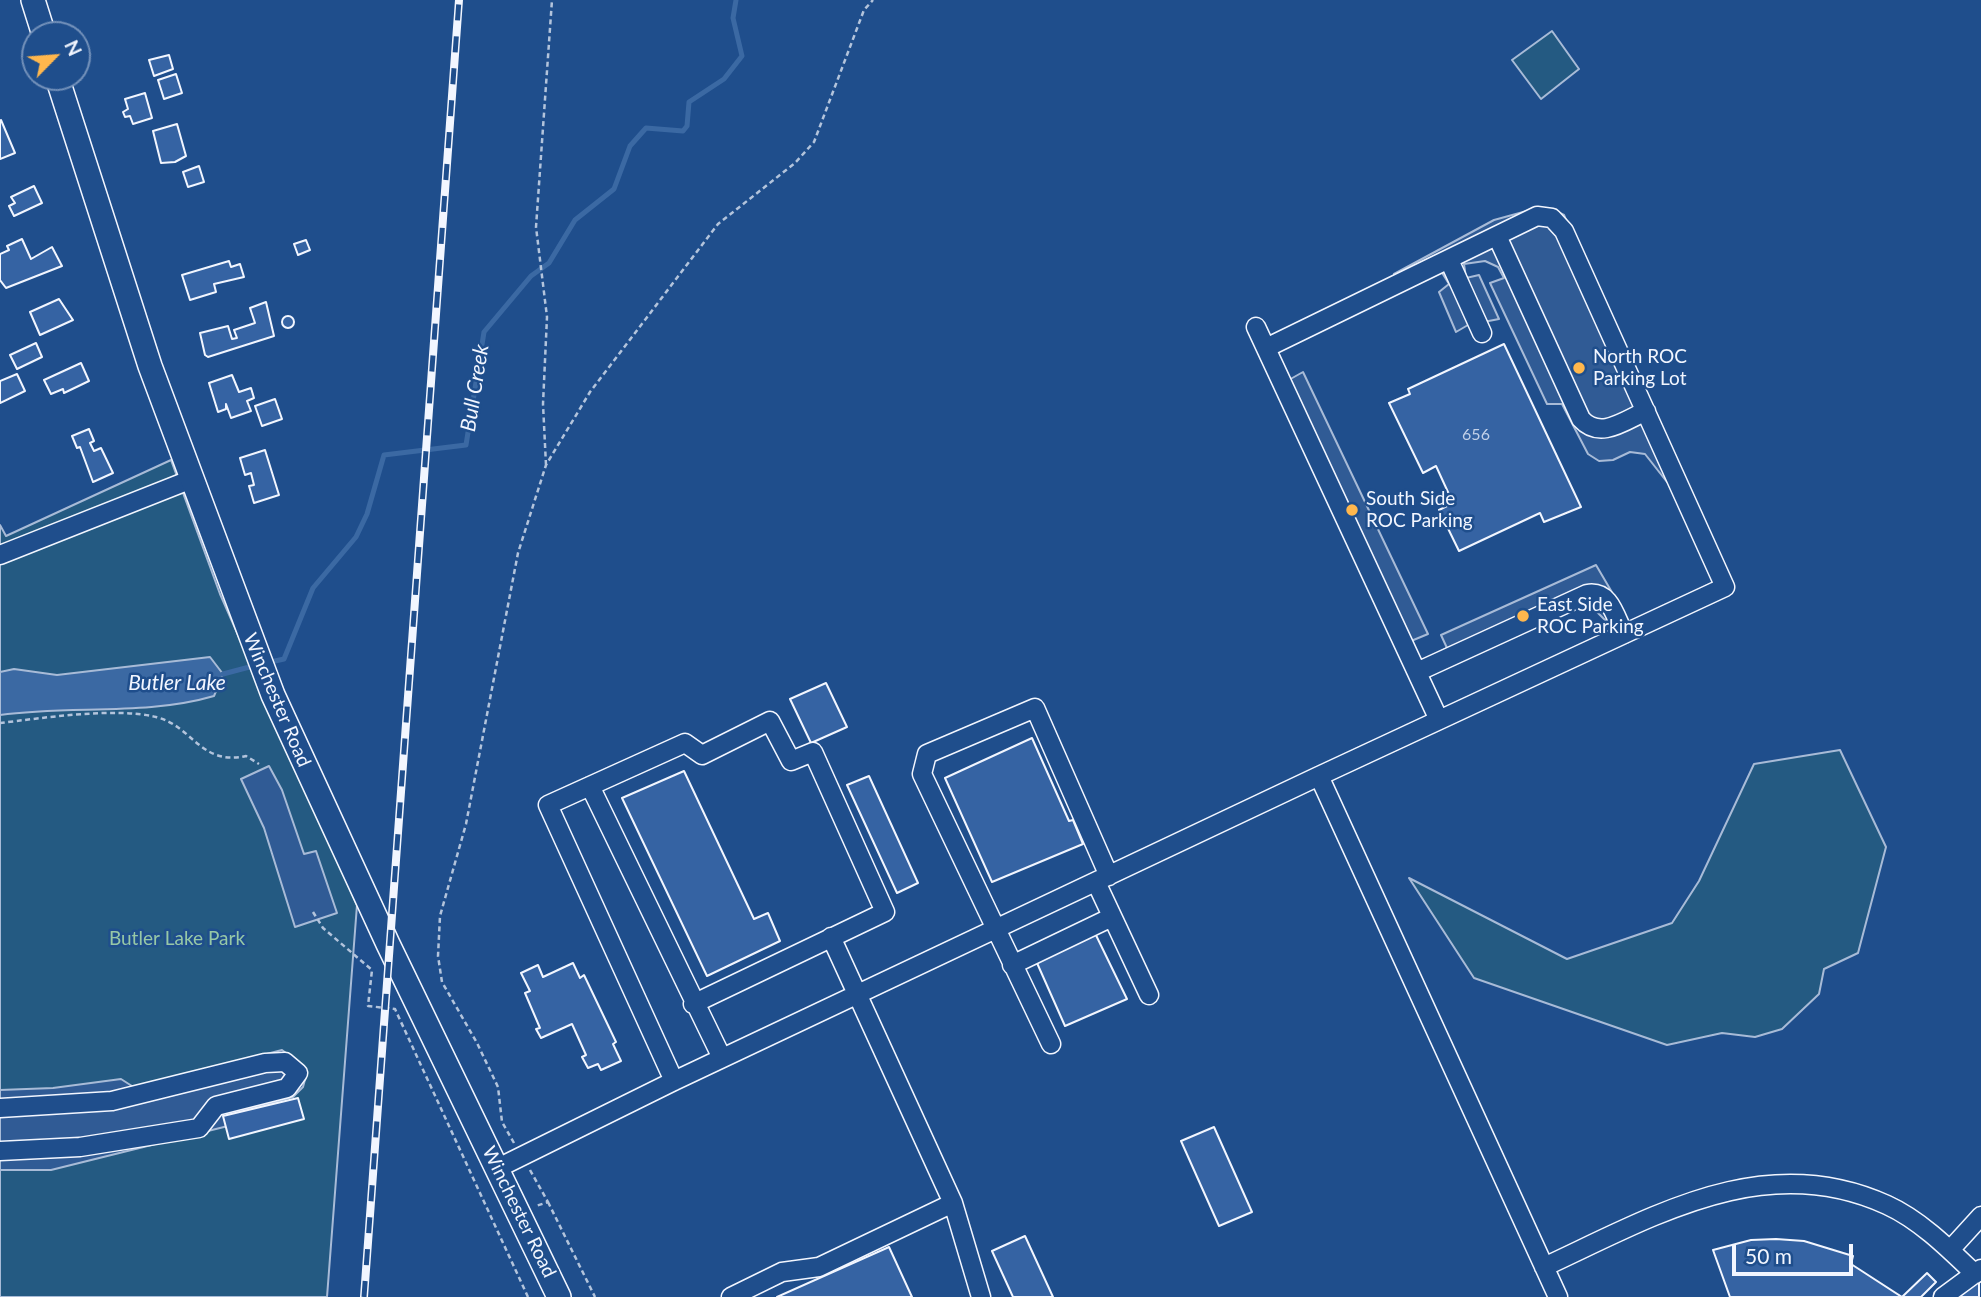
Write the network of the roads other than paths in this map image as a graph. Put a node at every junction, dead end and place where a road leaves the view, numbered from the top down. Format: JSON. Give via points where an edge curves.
{"nodes":[{"id":1,"x":33,"y":0,"type":"edge"},
{"id":2,"x":40,"y":21,"type":"edge"},
{"id":3,"x":62,"y":91,"type":"edge"},
{"id":4,"x":1497,"y":236,"type":"junction"},
{"id":5,"x":1449,"y":260,"type":"junction"},
{"id":6,"x":1256,"y":327,"type":"dead end"},
{"id":7,"x":1482,"y":333,"type":"dead end"},
{"id":8,"x":1266,"y":348,"type":"junction"},
{"id":9,"x":1646,"y":411,"type":"junction"},
{"id":10,"x":192,"y":479,"type":"junction"},
{"id":11,"x":0,"y":555,"type":"edge"},
{"id":12,"x":1624,"y":634,"type":"junction"},
{"id":13,"x":1416,"y":672,"type":"junction"},
{"id":14,"x":1439,"y":720,"type":"junction"},
{"id":15,"x":1319,"y":776,"type":"junction"},
{"id":16,"x":590,"y":786,"type":"junction"},
{"id":17,"x":1102,"y":879,"type":"junction"},
{"id":18,"x":1112,"y":917,"type":"junction"},
{"id":19,"x":995,"y":929,"type":"junction"},
{"id":20,"x":831,"y":937,"type":"junction"},
{"id":21,"x":1012,"y":965,"type":"junction"},
{"id":22,"x":856,"y":995,"type":"junction"},
{"id":23,"x":1149,"y":995,"type":"dead end"},
{"id":24,"x":693,"y":1004,"type":"junction"},
{"id":25,"x":1051,"y":1044,"type":"dead end"},
{"id":26,"x":722,"y":1058,"type":"junction"},
{"id":27,"x":674,"y":1081,"type":"junction"},
{"id":28,"x":0,"y":1108,"type":"edge"},
{"id":29,"x":0,"y":1151,"type":"edge"},
{"id":30,"x":498,"y":1168,"type":"junction"},
{"id":31,"x":953,"y":1203,"type":"junction"},
{"id":32,"x":1981,"y":1216,"type":"edge"},
{"id":33,"x":1950,"y":1250,"type":"junction"},
{"id":34,"x":1544,"y":1267,"type":"junction"},
{"id":35,"x":1978,"y":1271,"type":"edge"},
{"id":36,"x":559,"y":1297,"type":"edge"},
{"id":37,"x":731,"y":1297,"type":"edge"},
{"id":38,"x":981,"y":1297,"type":"edge"},
{"id":39,"x":1558,"y":1297,"type":"edge"},
{"id":40,"x":1943,"y":1297,"type":"edge"}],
"edges":[{"from":1,"to":2,"type":"main road"},
{"from":3,"to":10,"type":"main road","name":"Winchester Road"},
{"from":4,"to":5,"type":"street"},
{"from":4,"to":9,"type":"street","via":[[1581,419],[1589,428],[1602,431]]},
{"from":4,"to":9,"type":"street","via":[[1537,216],[1552,218],[1564,231]]},
{"from":5,"to":7,"type":"street"},
{"from":5,"to":8,"type":"street"},
{"from":6,"to":8,"type":"street"},
{"from":8,"to":13,"type":"street"},
{"from":9,"to":12,"type":"street","via":[[1726,587]]},
{"from":10,"to":11,"type":"street"},
{"from":10,"to":30,"type":"main road","name":"Winchester Road","via":[[272,695]]},
{"from":12,"to":13,"type":"street","via":[[1605,597],[1597,592]]},
{"from":12,"to":14,"type":"street"},
{"from":13,"to":14,"type":"street"},
{"from":14,"to":15,"type":"street"},
{"from":15,"to":17,"type":"street"},
{"from":15,"to":34,"type":"street"},
{"from":16,"to":20,"type":"street","via":[[685,743],[702,755],[770,721],[791,761],[813,752],[885,912]]},
{"from":16,"to":24,"type":"street"},
{"from":16,"to":27,"type":"street","via":[[548,805]]},
{"from":17,"to":18,"type":"street"},
{"from":17,"to":19,"type":"street"},
{"from":17,"to":19,"type":"street","via":[[1035,708],[928,754],[922,774]]},
{"from":18,"to":21,"type":"street"},
{"from":18,"to":23,"type":"street"},
{"from":19,"to":21,"type":"street"},
{"from":19,"to":22,"type":"street"},
{"from":20,"to":22,"type":"street"},
{"from":20,"to":24,"type":"street"},
{"from":21,"to":25,"type":"street"},
{"from":22,"to":26,"type":"street"},
{"from":22,"to":31,"type":"street"},
{"from":24,"to":26,"type":"street"},
{"from":26,"to":27,"type":"street"},
{"from":27,"to":30,"type":"street"},
{"from":28,"to":29,"type":"street","via":[[112,1101],[265,1063],[285,1062],[298,1073],[287,1088],[216,1106],[199,1128],[80,1147]]},
{"from":30,"to":36,"type":"main road","name":"Winchester Road"},
{"from":31,"to":37,"type":"street","via":[[819,1267],[782,1272]]},
{"from":31,"to":38,"type":"street"},
{"from":32,"to":33,"type":"street"},
{"from":33,"to":34,"type":"street","via":[[1889,1205],[1839,1188],[1774,1182],[1723,1190]]},
{"from":33,"to":35,"type":"street"},
{"from":34,"to":39,"type":"street"},
{"from":35,"to":40,"type":"street"}]}
